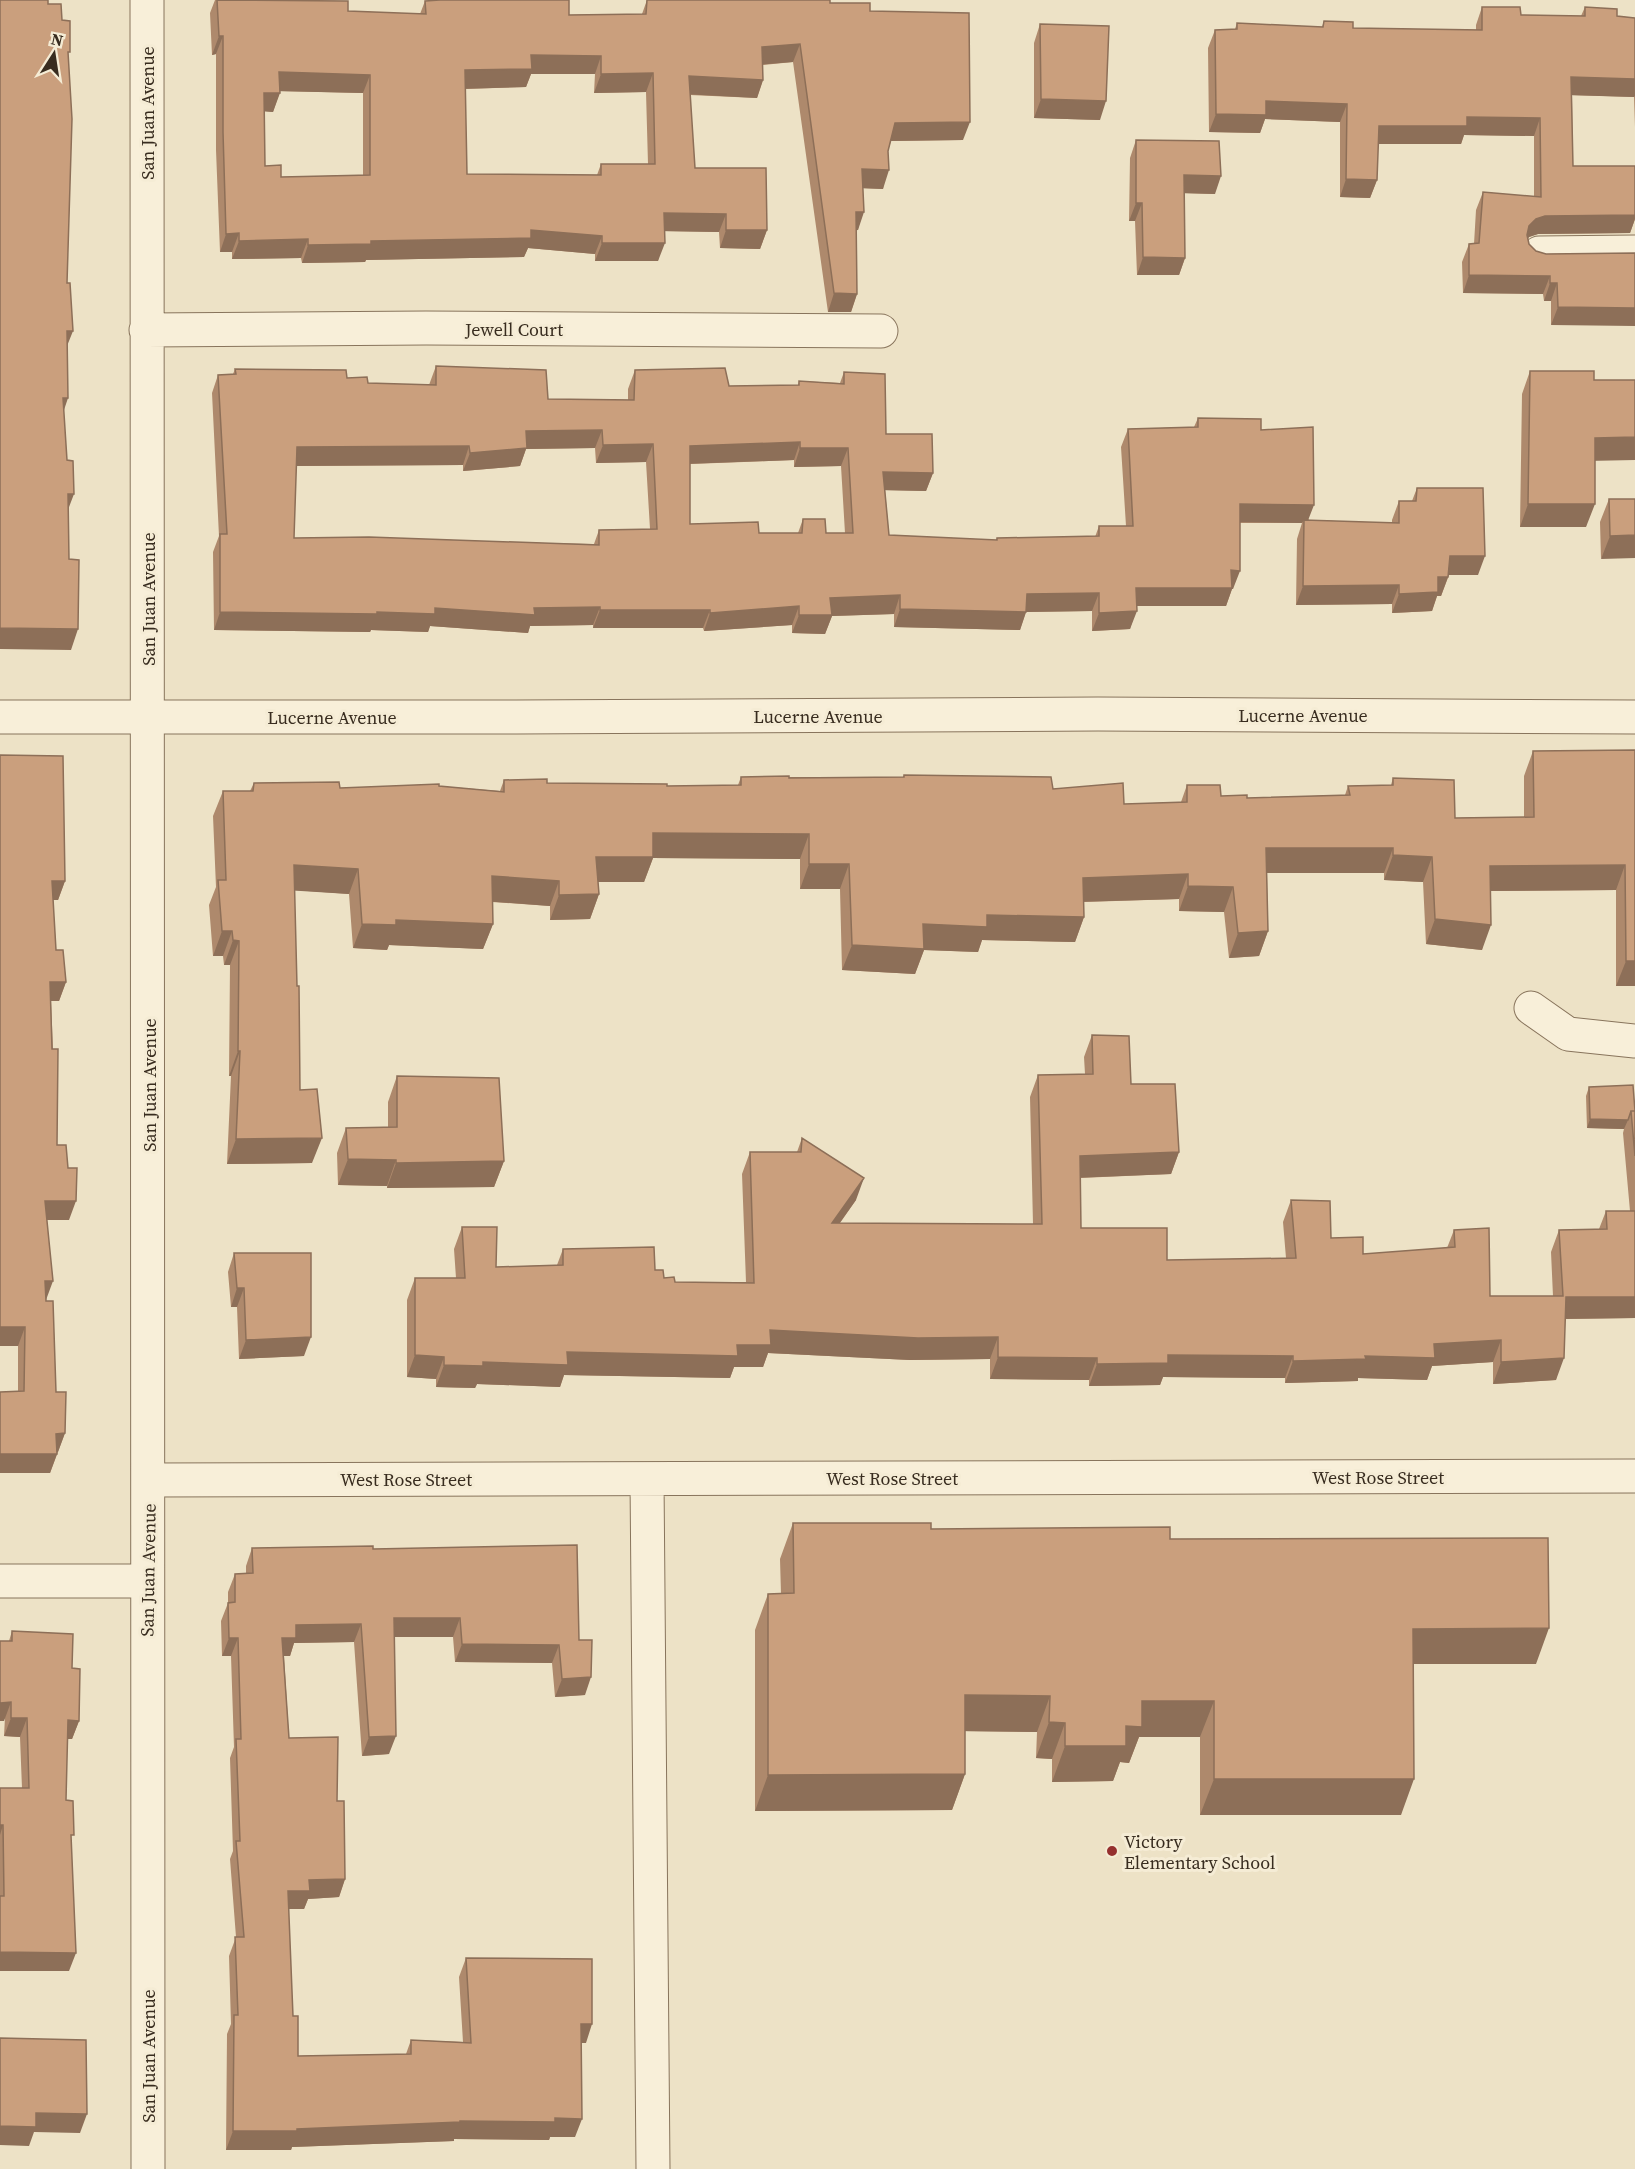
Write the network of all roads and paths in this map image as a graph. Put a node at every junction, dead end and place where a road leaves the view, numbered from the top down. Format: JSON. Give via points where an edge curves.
{"nodes":[{"id":1,"x":147,"y":0,"type":"edge"},
{"id":2,"x":1635,"y":252,"type":"edge"},
{"id":3,"x":1539,"y":253,"type":"edge"},
{"id":4,"x":146,"y":330,"type":"junction"},
{"id":5,"x":881,"y":331,"type":"dead end"},
{"id":6,"x":0,"y":717,"type":"edge"},
{"id":7,"x":148,"y":717,"type":"junction"},
{"id":8,"x":1635,"y":717,"type":"edge"},
{"id":9,"x":1531,"y":1008,"type":"dead end"},
{"id":10,"x":1635,"y":1041,"type":"edge"},
{"id":11,"x":1635,"y":1476,"type":"edge"},
{"id":12,"x":647,"y":1479,"type":"junction"},
{"id":13,"x":149,"y":1480,"type":"junction"},
{"id":14,"x":0,"y":1581,"type":"edge"},
{"id":15,"x":147,"y":1581,"type":"junction"},
{"id":16,"x":148,"y":2169,"type":"edge"},
{"id":17,"x":653,"y":2169,"type":"edge"}],
"edges":[{"from":1,"to":4,"type":"street","name":"San Juan Avenue"},
{"from":2,"to":3,"type":"street"},
{"from":4,"to":5,"type":"street","name":"Jewell Court"},
{"from":4,"to":7,"type":"street","name":"San Juan Avenue"},
{"from":6,"to":7,"type":"street","name":"Lucerne Avenue"},
{"from":7,"to":8,"type":"street","name":"Lucerne Avenue","via":[[1121,714]]},
{"from":7,"to":13,"type":"street","name":"San Juan Avenue"},
{"from":9,"to":10,"type":"street","via":[[1568,1034]]},
{"from":11,"to":12,"type":"street","name":"West Rose Street"},
{"from":12,"to":13,"type":"street","name":"West Rose Street"},
{"from":12,"to":17,"type":"street"},
{"from":13,"to":15,"type":"street","name":"San Juan Avenue"},
{"from":14,"to":15,"type":"street"},
{"from":15,"to":16,"type":"street","name":"San Juan Avenue"}]}
